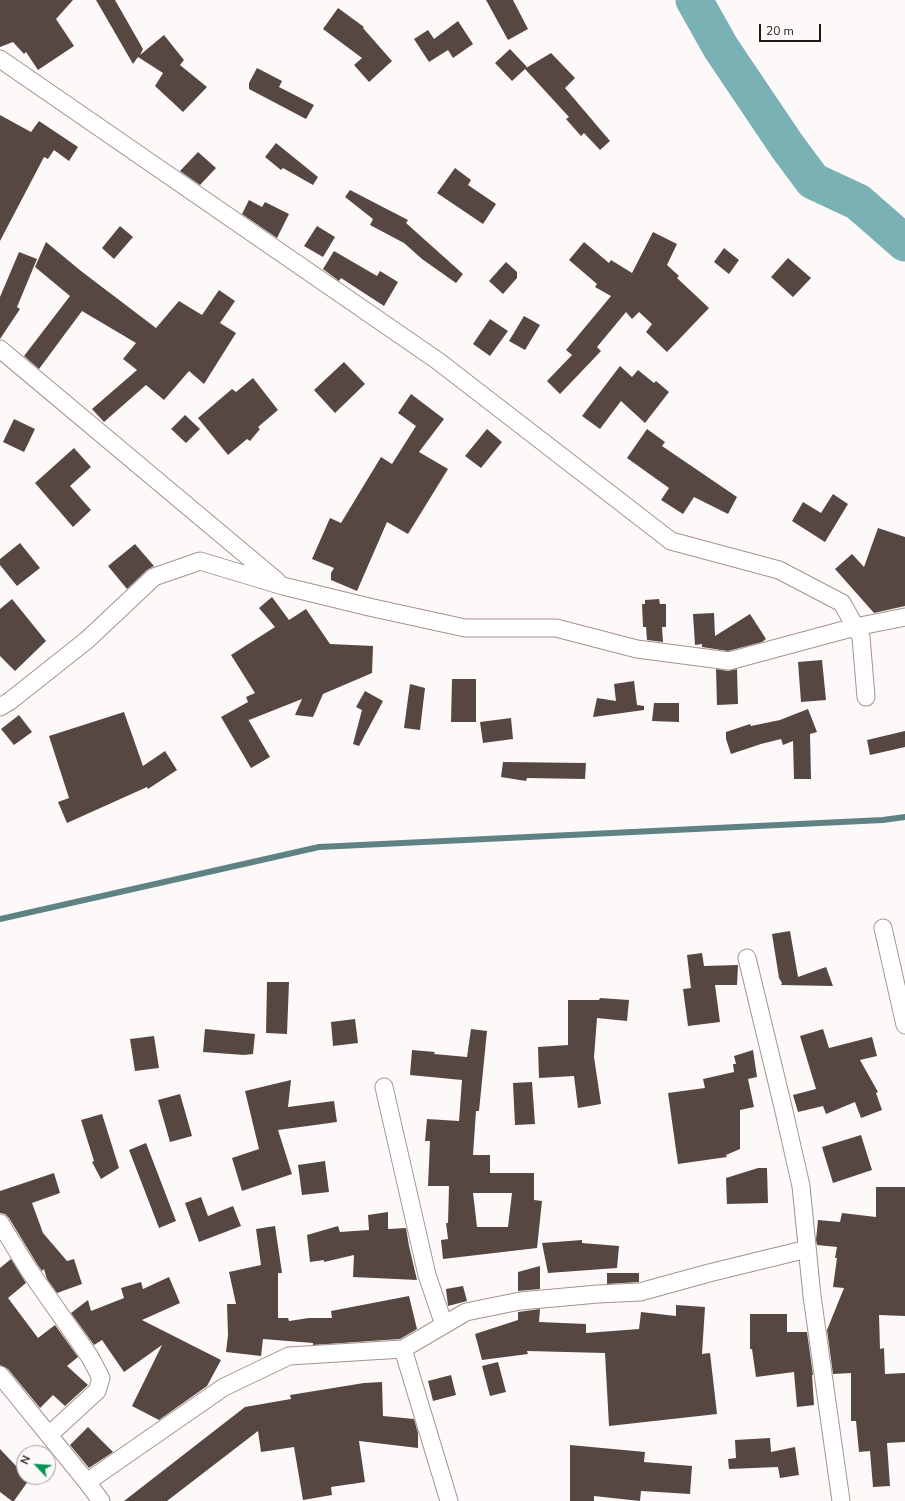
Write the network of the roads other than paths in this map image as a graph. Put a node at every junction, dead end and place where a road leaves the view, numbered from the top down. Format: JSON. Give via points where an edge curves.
{"nodes":[{"id":1,"x":0,"y":59,"type":"edge"},
{"id":2,"x":0,"y":349,"type":"edge"},
{"id":3,"x":283,"y":586,"type":"junction"},
{"id":4,"x":905,"y":617,"type":"edge"},
{"id":5,"x":855,"y":627,"type":"junction"},
{"id":6,"x":866,"y":697,"type":"dead end"},
{"id":7,"x":3,"y":700,"type":"edge"},
{"id":8,"x":883,"y":928,"type":"dead end"},
{"id":9,"x":747,"y":958,"type":"dead end"},
{"id":10,"x":905,"y":1025,"type":"edge"},
{"id":11,"x":384,"y":1087,"type":"dead end"},
{"id":12,"x":0,"y":1223,"type":"edge"},
{"id":13,"x":807,"y":1249,"type":"junction"},
{"id":14,"x":444,"y":1325,"type":"junction"},
{"id":15,"x":403,"y":1350,"type":"junction"},
{"id":16,"x":0,"y":1375,"type":"edge"},
{"id":17,"x":49,"y":1436,"type":"junction"},
{"id":18,"x":87,"y":1482,"type":"junction"},
{"id":19,"x":101,"y":1501,"type":"edge"},
{"id":20,"x":449,"y":1501,"type":"edge"},
{"id":21,"x":841,"y":1501,"type":"edge"}],
"edges":[{"from":1,"to":5,"type":"street","via":[[438,361],[670,542],[779,570],[842,603]]},
{"from":2,"to":3,"type":"street"},
{"from":3,"to":5,"type":"street","via":[[465,628],[556,628],[637,649],[729,661]]},
{"from":3,"to":7,"type":"street","via":[[200,560],[154,577],[87,640]]},
{"from":4,"to":5,"type":"street"},
{"from":5,"to":6,"type":"street","via":[[861,637]]},
{"from":8,"to":10,"type":"street"},
{"from":9,"to":13,"type":"street","via":[[801,1186]]},
{"from":11,"to":14,"type":"street","via":[[427,1275]]},
{"from":12,"to":17,"type":"street","via":[[29,1270],[90,1357],[101,1378],[96,1391]]},
{"from":13,"to":14,"type":"street","via":[[640,1292],[520,1301],[466,1312]]},
{"from":13,"to":21,"type":"street"},
{"from":14,"to":15,"type":"street"},
{"from":15,"to":18,"type":"street","via":[[289,1356],[224,1387]]},
{"from":15,"to":20,"type":"street"},
{"from":16,"to":17,"type":"street"},
{"from":17,"to":18,"type":"street"},
{"from":18,"to":19,"type":"street"}]}
